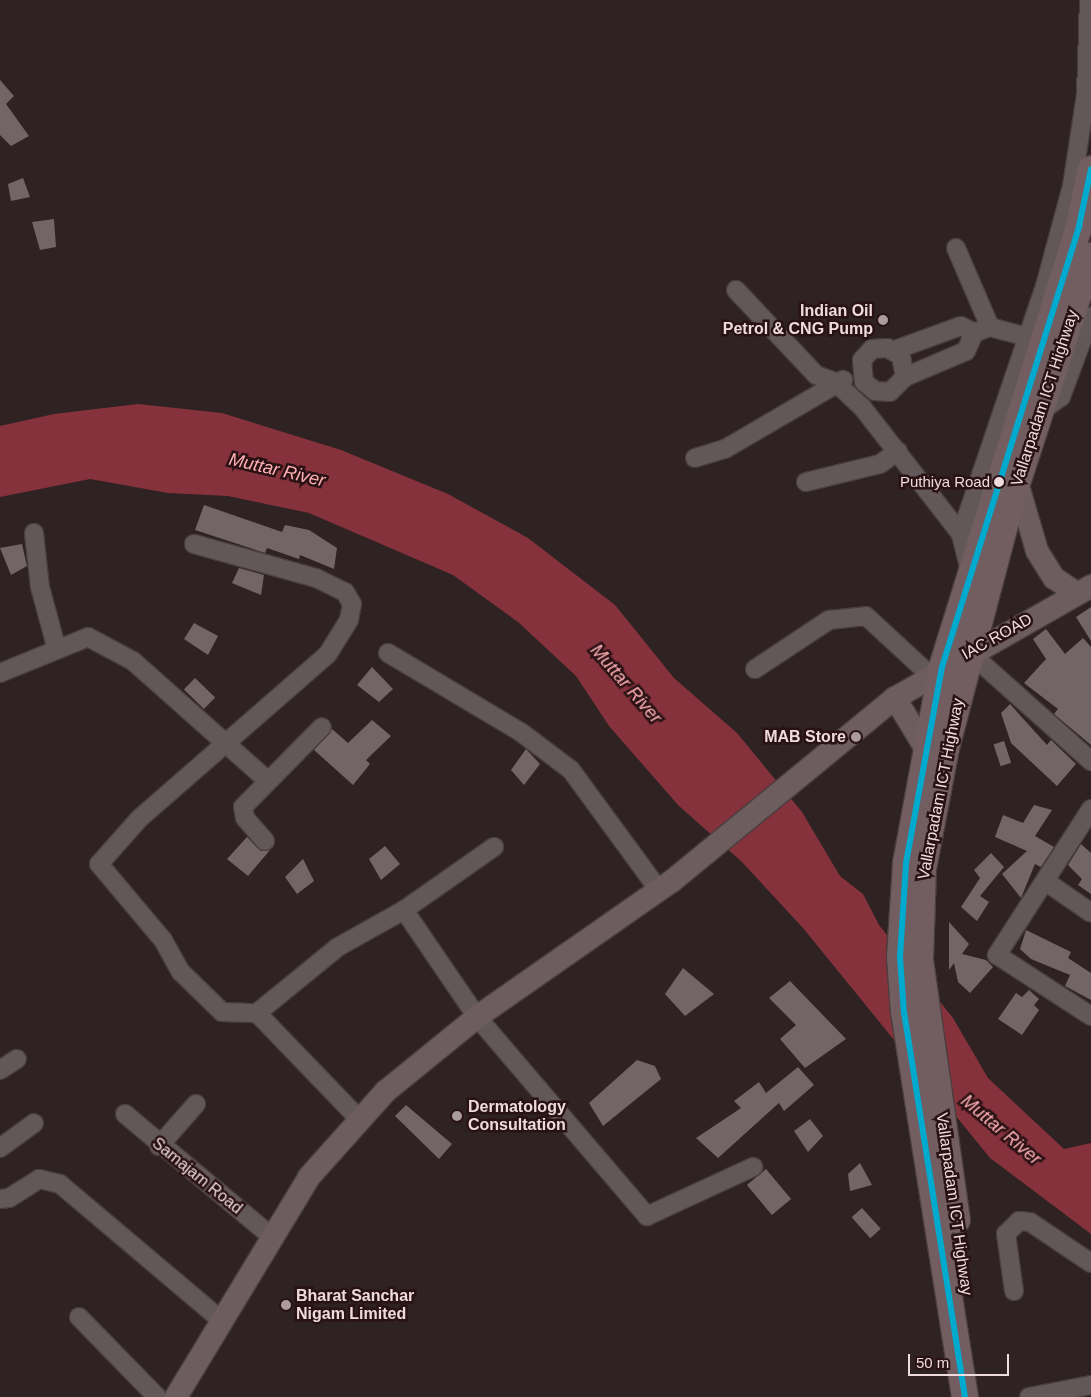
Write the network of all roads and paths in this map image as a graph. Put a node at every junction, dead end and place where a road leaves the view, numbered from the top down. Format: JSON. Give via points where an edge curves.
{"nodes":[{"id":1,"x":1089,"y":0,"type":"edge"},
{"id":2,"x":1091,"y":169,"type":"edge"},
{"id":3,"x":956,"y":248,"type":"dead end"},
{"id":4,"x":1091,"y":256,"type":"edge"},
{"id":5,"x":736,"y":290,"type":"dead end"},
{"id":6,"x":1091,"y":316,"type":"edge"},
{"id":7,"x":982,"y":330,"type":"junction"},
{"id":8,"x":1027,"y":337,"type":"junction"},
{"id":9,"x":895,"y":350,"type":"junction"},
{"id":10,"x":861,"y":376,"type":"junction"},
{"id":11,"x":904,"y":377,"type":"junction"},
{"id":12,"x":835,"y":382,"type":"junction"},
{"id":13,"x":1040,"y":412,"type":"junction"},
{"id":14,"x":898,"y":451,"type":"junction"},
{"id":15,"x":694,"y":458,"type":"dead end"},
{"id":16,"x":806,"y":482,"type":"dead end"},
{"id":17,"x":1017,"y":482,"type":"junction"},
{"id":18,"x":34,"y":533,"type":"dead end"},
{"id":19,"x":961,"y":534,"type":"junction"},
{"id":20,"x":194,"y":544,"type":"dead end"},
{"id":21,"x":970,"y":572,"type":"junction"},
{"id":22,"x":1084,"y":590,"type":"edge"},
{"id":23,"x":57,"y":650,"type":"junction"},
{"id":24,"x":970,"y":652,"type":"junction"},
{"id":25,"x":388,"y":653,"type":"dead end"},
{"id":26,"x":755,"y":669,"type":"dead end"},
{"id":27,"x":936,"y":671,"type":"junction"},
{"id":28,"x":0,"y":673,"type":"edge"},
{"id":29,"x":894,"y":698,"type":"junction"},
{"id":30,"x":322,"y":727,"type":"dead end"},
{"id":31,"x":222,"y":743,"type":"junction"},
{"id":32,"x":926,"y":749,"type":"junction"},
{"id":33,"x":1091,"y":761,"type":"edge"},
{"id":34,"x":266,"y":779,"type":"junction"},
{"id":35,"x":1091,"y":809,"type":"edge"},
{"id":36,"x":265,"y":841,"type":"dead end"},
{"id":37,"x":494,"y":847,"type":"dead end"},
{"id":38,"x":914,"y":866,"type":"junction"},
{"id":39,"x":1045,"y":881,"type":"junction"},
{"id":40,"x":665,"y":885,"type":"junction"},
{"id":41,"x":404,"y":910,"type":"junction"},
{"id":42,"x":1090,"y":912,"type":"edge"},
{"id":43,"x":257,"y":1013,"type":"junction"},
{"id":44,"x":1091,"y":1016,"type":"edge"},
{"id":45,"x":477,"y":1017,"type":"junction"},
{"id":46,"x":17,"y":1059,"type":"dead end"},
{"id":47,"x":0,"y":1070,"type":"edge"},
{"id":48,"x":196,"y":1104,"type":"dead end"},
{"id":49,"x":124,"y":1114,"type":"dead end"},
{"id":50,"x":360,"y":1120,"type":"junction"},
{"id":51,"x":34,"y":1123,"type":"dead end"},
{"id":52,"x":159,"y":1146,"type":"junction"},
{"id":53,"x":0,"y":1148,"type":"edge"},
{"id":54,"x":753,"y":1167,"type":"dead end"},
{"id":55,"x":0,"y":1199,"type":"edge"},
{"id":56,"x":948,"y":1216,"type":"junction"},
{"id":57,"x":271,"y":1236,"type":"junction"},
{"id":58,"x":1091,"y":1262,"type":"edge"},
{"id":59,"x":1014,"y":1291,"type":"dead end"},
{"id":60,"x":79,"y":1317,"type":"dead end"},
{"id":61,"x":220,"y":1319,"type":"junction"},
{"id":62,"x":1091,"y":1386,"type":"edge"},
{"id":63,"x":157,"y":1397,"type":"edge"},
{"id":64,"x":176,"y":1397,"type":"edge"},
{"id":65,"x":965,"y":1397,"type":"edge"},
{"id":66,"x":981,"y":1397,"type":"edge"},
{"id":67,"x":1029,"y":1397,"type":"edge"}],
"edges":[{"from":1,"to":8,"type":"street","via":[[1086,95],[1072,186]]},
{"from":2,"to":21,"type":"highway","name":"Vallarpadam ICT Highway","via":[[1079,226]]},
{"from":3,"to":7,"type":"street"},
{"from":4,"to":13,"type":"highway","name":"Vallarpadam ICT Highway"},
{"from":5,"to":12,"type":"street","via":[[816,375]]},
{"from":6,"to":13,"type":"street","via":[[1061,397]]},
{"from":7,"to":8,"type":"street"},
{"from":7,"to":9,"type":"street","via":[[961,326]]},
{"from":7,"to":11,"type":"street","via":[[966,351]]},
{"from":8,"to":19,"type":"street"},
{"from":9,"to":10,"type":"street","via":[[880,347],[866,354]]},
{"from":9,"to":11,"type":"street","via":[[904,362]]},
{"from":10,"to":11,"type":"street","via":[[869,388],[882,393],[896,388]]},
{"from":10,"to":12,"type":"street"},
{"from":12,"to":14,"type":"street"},
{"from":12,"to":15,"type":"street","via":[[724,450]]},
{"from":13,"to":17,"type":"highway","name":"Vallarpadam ICT Highway"},
{"from":14,"to":16,"type":"street","via":[[880,464]]},
{"from":14,"to":19,"type":"street"},
{"from":17,"to":22,"type":"main road","via":[[1037,551],[1054,578]]},
{"from":17,"to":24,"type":"highway","name":"Vallarpadam ICT Highway"},
{"from":18,"to":23,"type":"street","via":[[40,587]]},
{"from":19,"to":21,"type":"street"},
{"from":20,"to":31,"type":"street","via":[[316,578],[345,592],[352,604],[349,620],[328,654]]},
{"from":21,"to":27,"type":"highway","name":"Vallarpadam ICT Highway"},
{"from":22,"to":24,"type":"main road","name":"IAC ROAD"},
{"from":23,"to":28,"type":"street"},
{"from":23,"to":31,"type":"street","via":[[88,637],[134,661]]},
{"from":24,"to":27,"type":"main road","name":"IAC ROAD"},
{"from":24,"to":33,"type":"street"},
{"from":24,"to":38,"type":"highway","name":"Vallarpadam ICT Highway"},
{"from":25,"to":40,"type":"street","via":[[522,734],[571,770]]},
{"from":26,"to":27,"type":"street","via":[[829,620],[866,616]]},
{"from":27,"to":29,"type":"main road","name":"IAC ROAD"},
{"from":27,"to":32,"type":"highway","name":"Vallarpadam ICT Highway"},
{"from":29,"to":32,"type":"main road"},
{"from":29,"to":40,"type":"main road","name":"IAC ROAD","via":[[855,726]]},
{"from":30,"to":34,"type":"street"},
{"from":31,"to":34,"type":"street"},
{"from":31,"to":43,"type":"street","via":[[139,819],[99,864],[163,940],[181,972],[222,1012]]},
{"from":32,"to":38,"type":"highway","name":"Vallarpadam ICT Highway"},
{"from":34,"to":36,"type":"street","via":[[242,811]]},
{"from":35,"to":39,"type":"street"},
{"from":37,"to":41,"type":"street"},
{"from":38,"to":56,"type":"highway","name":"Vallarpadam ICT Highway","via":[[900,957],[904,1013]]},
{"from":39,"to":42,"type":"street"},
{"from":39,"to":44,"type":"street","via":[[997,956]]},
{"from":40,"to":45,"type":"main road","name":"IAC ROAD"},
{"from":41,"to":43,"type":"street","via":[[338,946]]},
{"from":41,"to":45,"type":"street"},
{"from":43,"to":50,"type":"street"},
{"from":45,"to":50,"type":"main road","name":"IAC ROAD","via":[[386,1091]]},
{"from":45,"to":54,"type":"street","via":[[647,1216]]},
{"from":46,"to":47,"type":"street"},
{"from":48,"to":52,"type":"street"},
{"from":49,"to":52,"type":"street","name":"Samajam Road"},
{"from":50,"to":57,"type":"main road","name":"IAC ROAD","via":[[309,1177]]},
{"from":51,"to":53,"type":"street"},
{"from":52,"to":57,"type":"street","name":"Samajam Road"},
{"from":55,"to":61,"type":"street","via":[[9,1198],[39,1179],[60,1184]]},
{"from":56,"to":65,"type":"highway","name":"Vallarpadam ICT Highway"},
{"from":56,"to":66,"type":"highway","name":"Vallarpadam ICT Highway"},
{"from":57,"to":61,"type":"main road","name":"IAC ROAD"},
{"from":58,"to":59,"type":"street","via":[[1030,1222],[1019,1221],[1006,1234]]},
{"from":60,"to":63,"type":"street"},
{"from":61,"to":64,"type":"main road","name":"IAC ROAD"},
{"from":62,"to":67,"type":"street"}]}
